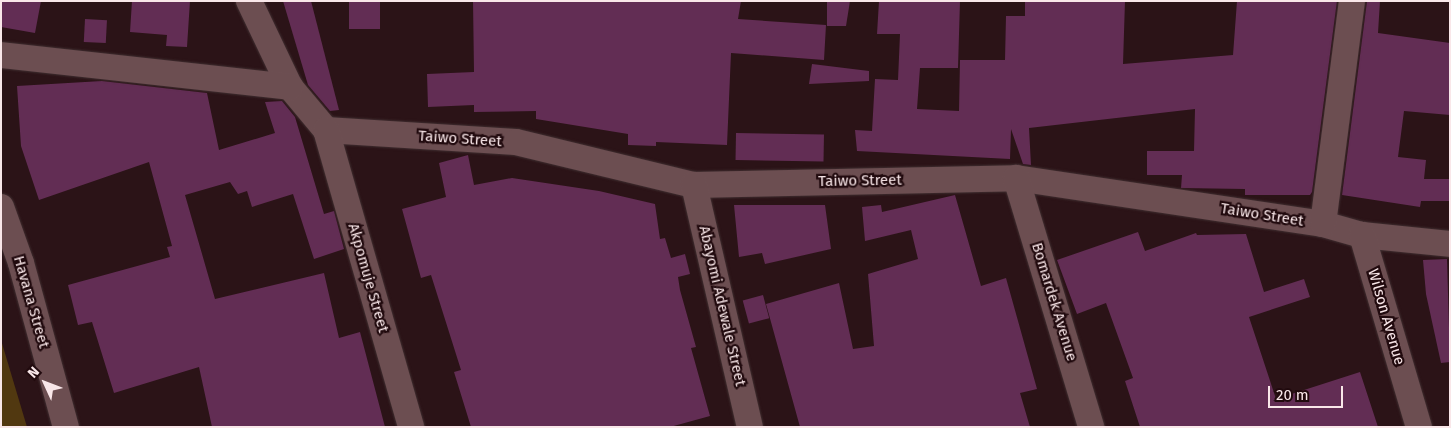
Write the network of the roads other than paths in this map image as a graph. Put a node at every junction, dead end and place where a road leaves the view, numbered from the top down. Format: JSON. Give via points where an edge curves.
{"nodes":[{"id":1,"x":250,"y":1,"type":"edge"},
{"id":2,"x":1352,"y":1,"type":"edge"},
{"id":3,"x":1,"y":55,"type":"edge"},
{"id":4,"x":290,"y":88,"type":"junction"},
{"id":5,"x":326,"y":130,"type":"junction"},
{"id":6,"x":1016,"y":178,"type":"junction"},
{"id":7,"x":694,"y":185,"type":"junction"},
{"id":8,"x":1,"y":206,"type":"edge"},
{"id":9,"x":1323,"y":224,"type":"junction"},
{"id":10,"x":1362,"y":235,"type":"junction"},
{"id":11,"x":1450,"y":244,"type":"edge"},
{"id":12,"x":66,"y":427,"type":"edge"},
{"id":13,"x":411,"y":427,"type":"edge"},
{"id":14,"x":750,"y":427,"type":"edge"},
{"id":15,"x":1091,"y":427,"type":"edge"},
{"id":16,"x":1419,"y":427,"type":"edge"}],
"edges":[{"from":1,"to":4,"type":"street"},
{"from":2,"to":9,"type":"street"},
{"from":3,"to":4,"type":"street"},
{"from":4,"to":5,"type":"street"},
{"from":5,"to":7,"type":"street","name":"Taiwo Street","via":[[516,142]]},
{"from":5,"to":13,"type":"street","name":"Akpomuje Street"},
{"from":6,"to":7,"type":"street","name":"Taiwo Street"},
{"from":6,"to":9,"type":"street","name":"Taiwo Street"},
{"from":6,"to":15,"type":"street","name":"Bomardek Avenue"},
{"from":7,"to":14,"type":"street","name":"Abayomi Adewale Street"},
{"from":8,"to":12,"type":"street","name":"Havana Street","via":[[21,263]]},
{"from":9,"to":10,"type":"street","name":"Taiwo Street"},
{"from":10,"to":11,"type":"street","name":"Taiwo Street"},
{"from":10,"to":16,"type":"street","name":"Wilson Avenue"}]}
